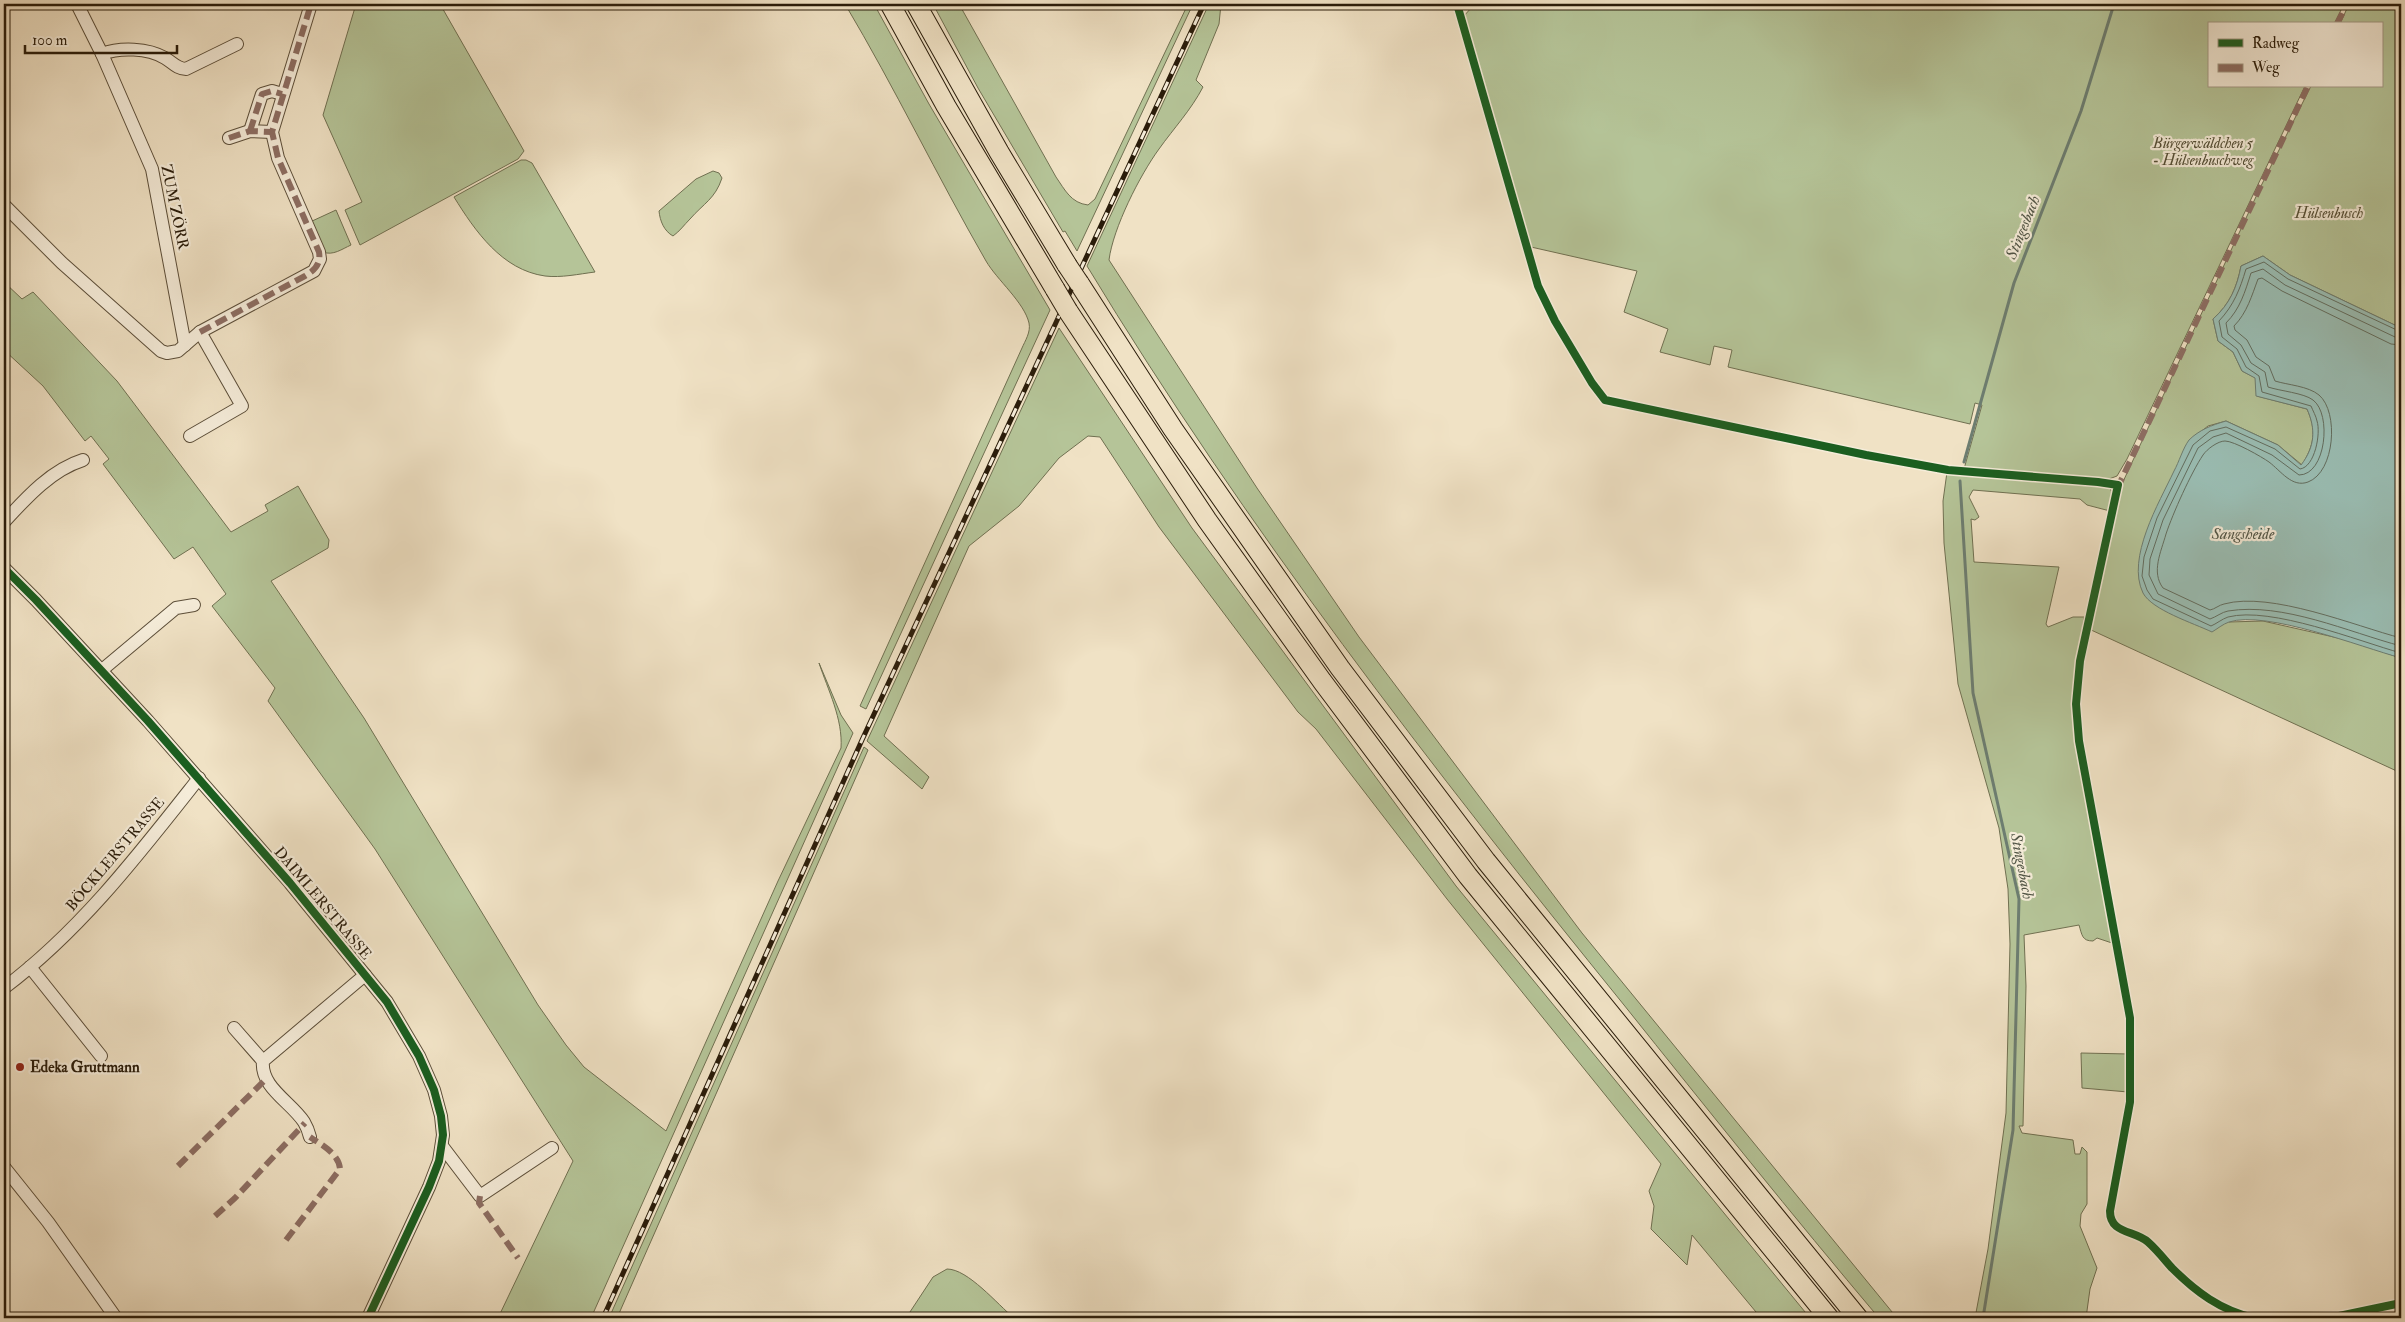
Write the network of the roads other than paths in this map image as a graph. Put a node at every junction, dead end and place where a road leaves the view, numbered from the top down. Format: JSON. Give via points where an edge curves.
{"nodes":[{"id":1,"x":77,"y":4,"type":"edge"},
{"id":2,"x":311,"y":4,"type":"edge"},
{"id":3,"x":890,"y":4,"type":"edge"},
{"id":4,"x":916,"y":4,"type":"edge"},
{"id":5,"x":237,"y":44,"type":"dead end"},
{"id":6,"x":102,"y":54,"type":"junction"},
{"id":7,"x":282,"y":94,"type":"junction"},
{"id":8,"x":250,"y":131,"type":"junction"},
{"id":9,"x":272,"y":132,"type":"junction"},
{"id":10,"x":229,"y":138,"type":"dead end"},
{"id":11,"x":4,"y":205,"type":"edge"},
{"id":12,"x":200,"y":332,"type":"junction"},
{"id":13,"x":185,"y":345,"type":"junction"},
{"id":14,"x":190,"y":436,"type":"dead end"},
{"id":15,"x":83,"y":460,"type":"dead end"},
{"id":16,"x":4,"y":522,"type":"edge"},
{"id":17,"x":4,"y":568,"type":"edge"},
{"id":18,"x":194,"y":604,"type":"dead end"},
{"id":19,"x":102,"y":670,"type":"junction"},
{"id":20,"x":198,"y":778,"type":"junction"},
{"id":21,"x":30,"y":967,"type":"junction"},
{"id":22,"x":365,"y":974,"type":"junction"},
{"id":23,"x":4,"y":988,"type":"edge"},
{"id":24,"x":234,"y":1028,"type":"dead end"},
{"id":25,"x":100,"y":1056,"type":"dead end"},
{"id":26,"x":263,"y":1061,"type":"junction"},
{"id":27,"x":310,"y":1137,"type":"dead end"},
{"id":28,"x":442,"y":1146,"type":"junction"},
{"id":29,"x":552,"y":1148,"type":"dead end"},
{"id":30,"x":4,"y":1167,"type":"edge"},
{"id":31,"x":116,"y":1318,"type":"edge"},
{"id":32,"x":368,"y":1318,"type":"edge"},
{"id":33,"x":1829,"y":1318,"type":"edge"},
{"id":34,"x":1858,"y":1318,"type":"edge"}],
"edges":[{"from":1,"to":6,"type":"street","name":"ZUM ZÖRR"},
{"from":2,"to":7,"type":"street"},
{"from":3,"to":33,"type":"highway","bridge":true,"via":[[946,106],[1068,312],[1207,520],[1468,876]]},
{"from":4,"to":34,"type":"highway","bridge":true,"via":[[989,136],[1067,265],[1173,429],[1340,668],[1486,861]]},
{"from":5,"to":6,"type":"street","via":[[186,69],[146,52],[117,49]]},
{"from":6,"to":13,"type":"street","name":"ZUM ZÖRR","via":[[152,169]]},
{"from":7,"to":8,"type":"street","via":[[262,94]]},
{"from":7,"to":9,"type":"street"},
{"from":8,"to":9,"type":"street"},
{"from":8,"to":10,"type":"street"},
{"from":9,"to":12,"type":"street","via":[[278,158],[320,259],[314,271]]},
{"from":11,"to":13,"type":"street","via":[[62,263],[161,351],[178,351]]},
{"from":12,"to":13,"type":"street"},
{"from":12,"to":14,"type":"street","via":[[242,406]]},
{"from":15,"to":16,"type":"street","via":[[68,464],[33,492]]},
{"from":17,"to":19,"type":"street","name":"DAIMLERSTRASSE"},
{"from":18,"to":19,"type":"street","via":[[176,608]]},
{"from":19,"to":20,"type":"street","name":"DAIMLERSTRASSE"},
{"from":20,"to":21,"type":"street","name":"BÖCKLERSTRASSE","via":[[109,891]]},
{"from":20,"to":22,"type":"street","name":"DAIMLERSTRASSE"},
{"from":21,"to":23,"type":"street","name":"BÖCKLERSTRASSE"},
{"from":21,"to":25,"type":"street"},
{"from":22,"to":26,"type":"street","name":"DAIMLERSTRASSE"},
{"from":22,"to":28,"type":"street","name":"DAIMLERSTRASSE","via":[[403,1025],[425,1069],[441,1116]]},
{"from":24,"to":26,"type":"street"},
{"from":26,"to":27,"type":"street","via":[[266,1079],[305,1123]]},
{"from":28,"to":29,"type":"street","via":[[480,1196]]},
{"from":28,"to":32,"type":"street","name":"DAIMLERSTRASSE","via":[[435,1174]]},
{"from":30,"to":31,"type":"street","via":[[48,1222]]}]}
